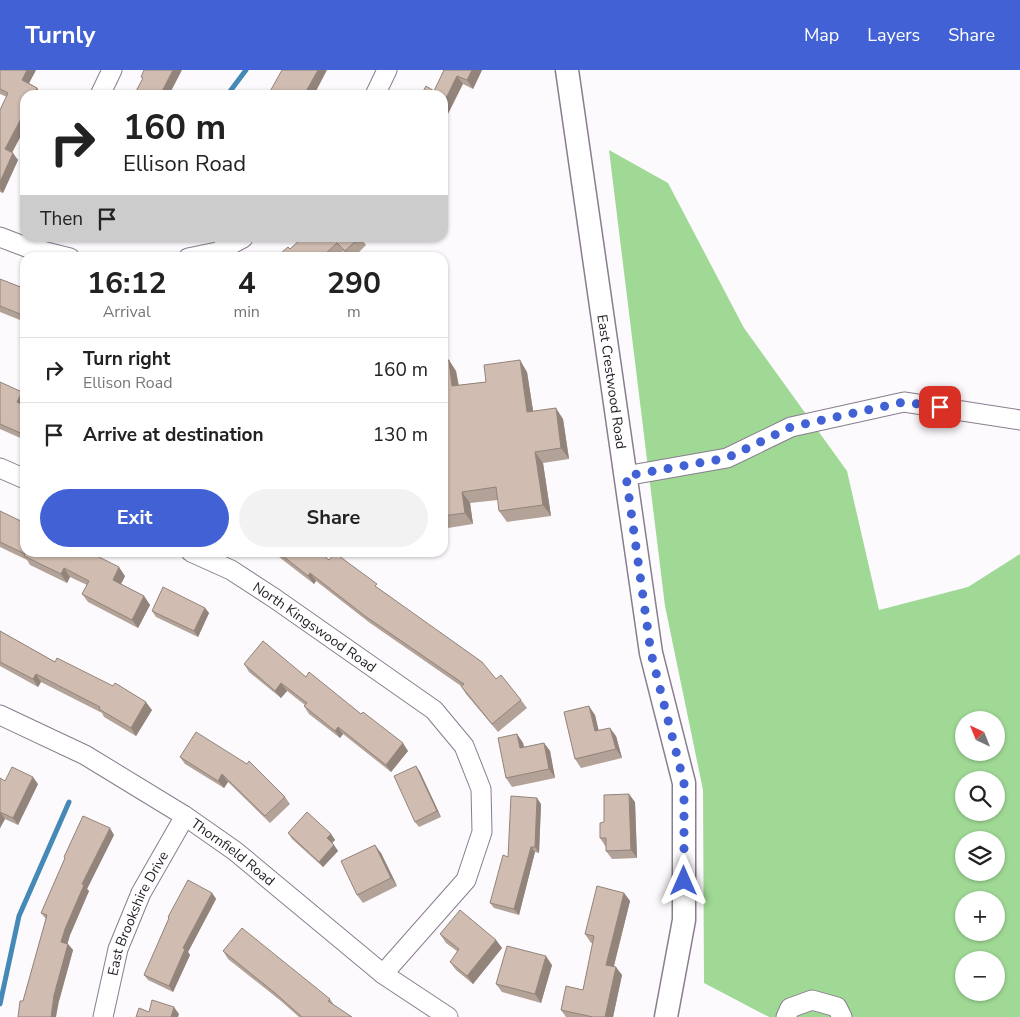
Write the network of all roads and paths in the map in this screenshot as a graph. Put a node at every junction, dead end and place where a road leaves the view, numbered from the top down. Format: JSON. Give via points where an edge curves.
{"nodes":[{"id":1,"x":112,"y":70,"type":"edge"},
{"id":2,"x":387,"y":70,"type":"edge"},
{"id":3,"x":567,"y":70,"type":"edge"},
{"id":4,"x":102,"y":90,"type":"edge"},
{"id":5,"x":377,"y":90,"type":"edge"},
{"id":6,"x":0,"y":237,"type":"edge"},
{"id":7,"x":20,"y":241,"type":"edge"},
{"id":8,"x":28,"y":242,"type":"edge"},
{"id":9,"x":237,"y":242,"type":"edge"},
{"id":10,"x":54,"y":252,"type":"edge"},
{"id":11,"x":222,"y":252,"type":"edge"},
{"id":12,"x":1020,"y":420,"type":"edge"},
{"id":13,"x":0,"y":468,"type":"edge"},
{"id":14,"x":626,"y":476,"type":"junction"},
{"id":15,"x":20,"y":477,"type":"edge"},
{"id":16,"x":202,"y":557,"type":"edge"},
{"id":17,"x":0,"y":715,"type":"edge"},
{"id":18,"x":185,"y":816,"type":"junction"},
{"id":19,"x":384,"y":974,"type":"junction"},
{"id":20,"x":103,"y":1017,"type":"edge"},
{"id":21,"x":448,"y":1017,"type":"edge"},
{"id":22,"x":666,"y":1017,"type":"edge"},
{"id":23,"x":786,"y":1017,"type":"edge"},
{"id":24,"x":842,"y":1017,"type":"edge"}],
"edges":[{"from":1,"to":4,"type":"street"},
{"from":2,"to":5,"type":"street"},
{"from":3,"to":14,"type":"street","name":"East Crestwood Road"},
{"from":6,"to":7,"type":"street"},
{"from":8,"to":10,"type":"street"},
{"from":9,"to":11,"type":"street"},
{"from":12,"to":14,"type":"street","via":[[904,402],[791,427],[727,458]]},
{"from":13,"to":15,"type":"street"},
{"from":14,"to":22,"type":"street","name":"East Crestwood Road","via":[[651,653],[684,783],[684,920]]},
{"from":16,"to":19,"type":"street","name":"North Kingswood Road","via":[[231,570],[274,598],[434,710],[464,746],[481,789],[482,832],[466,880]]},
{"from":17,"to":18,"type":"street","name":"Thornfield Road","via":[[85,754]]},
{"from":18,"to":19,"type":"street","name":"Thornfield Road","via":[[235,851]]},
{"from":18,"to":20,"type":"street","name":"East Brookshire Drive","via":[[142,893],[118,949]]},
{"from":19,"to":21,"type":"street","name":"Thornfield Road"},
{"from":23,"to":24,"type":"street","via":[[790,1008],[812,1000],[837,1007]]}]}
